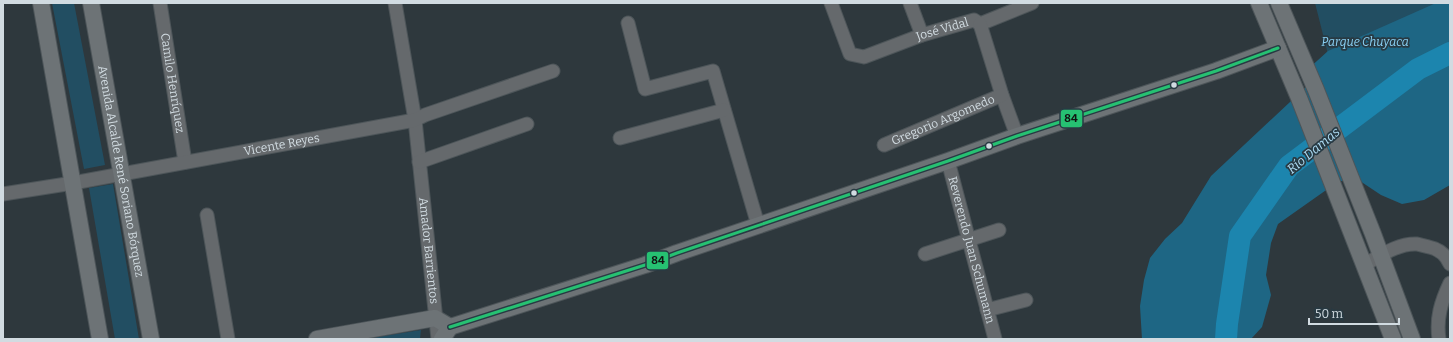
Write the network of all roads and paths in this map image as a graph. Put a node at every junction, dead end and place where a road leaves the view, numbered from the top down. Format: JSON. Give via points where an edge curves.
{"nodes":[{"id":1,"x":41,"y":3,"type":"edge"},
{"id":2,"x":90,"y":3,"type":"edge"},
{"id":3,"x":160,"y":3,"type":"edge"},
{"id":4,"x":396,"y":3,"type":"edge"},
{"id":5,"x":831,"y":3,"type":"edge"},
{"id":6,"x":910,"y":3,"type":"edge"},
{"id":7,"x":1032,"y":3,"type":"edge"},
{"id":8,"x":1259,"y":3,"type":"edge"},
{"id":9,"x":1279,"y":3,"type":"edge"},
{"id":10,"x":1004,"y":9,"type":"edge"},
{"id":11,"x":628,"y":23,"type":"dead end"},
{"id":12,"x":980,"y":24,"type":"junction"},
{"id":13,"x":1289,"y":26,"type":"junction"},
{"id":14,"x":922,"y":35,"type":"junction"},
{"id":15,"x":1278,"y":48,"type":"junction"},
{"id":16,"x":1301,"y":55,"type":"junction"},
{"id":17,"x":553,"y":71,"type":"dead end"},
{"id":18,"x":1002,"y":95,"type":"junction"},
{"id":19,"x":724,"y":110,"type":"junction"},
{"id":20,"x":415,"y":120,"type":"junction"},
{"id":21,"x":527,"y":124,"type":"dead end"},
{"id":22,"x":1017,"y":136,"type":"junction"},
{"id":23,"x":620,"y":138,"type":"dead end"},
{"id":24,"x":884,"y":145,"type":"dead end"},
{"id":25,"x":948,"y":161,"type":"junction"},
{"id":26,"x":185,"y":162,"type":"junction"},
{"id":27,"x":418,"y":162,"type":"junction"},
{"id":28,"x":121,"y":174,"type":"junction"},
{"id":29,"x":72,"y":183,"type":"junction"},
{"id":30,"x":3,"y":194,"type":"edge"},
{"id":31,"x":207,"y":215,"type":"dead end"},
{"id":32,"x":758,"y":225,"type":"junction"},
{"id":33,"x":999,"y":230,"type":"dead end"},
{"id":34,"x":969,"y":240,"type":"junction"},
{"id":35,"x":925,"y":254,"type":"dead end"},
{"id":36,"x":1381,"y":255,"type":"junction"},
{"id":37,"x":1450,"y":264,"type":"edge"},
{"id":38,"x":1364,"y":265,"type":"junction"},
{"id":39,"x":1450,"y":283,"type":"edge"},
{"id":40,"x":1026,"y":300,"type":"dead end"},
{"id":41,"x":987,"y":310,"type":"junction"},
{"id":42,"x":435,"y":318,"type":"junction"},
{"id":43,"x":446,"y":333,"type":"edge"},
{"id":44,"x":100,"y":339,"type":"edge"},
{"id":45,"x":151,"y":339,"type":"edge"},
{"id":46,"x":228,"y":339,"type":"edge"},
{"id":47,"x":318,"y":339,"type":"edge"},
{"id":48,"x":438,"y":339,"type":"edge"},
{"id":49,"x":995,"y":339,"type":"edge"},
{"id":50,"x":1393,"y":339,"type":"edge"},
{"id":51,"x":1412,"y":339,"type":"edge"},
{"id":52,"x":1439,"y":339,"type":"edge"}],
"edges":[{"from":1,"to":29,"type":"main road"},
{"from":2,"to":28,"type":"main road","name":"Avenida Alcalde René Soriano Bórquez"},
{"from":3,"to":26,"type":"street","name":"Camilo Henríquez"},
{"from":4,"to":20,"type":"street","name":"Amador Barrientos"},
{"from":5,"to":14,"type":"street","name":"José Vidal","via":[[850,54],[864,57]]},
{"from":6,"to":14,"type":"street"},
{"from":7,"to":10,"type":"street","name":"José Vidal"},
{"from":8,"to":15,"type":"main road"},
{"from":9,"to":13,"type":"main road"},
{"from":10,"to":12,"type":"street","name":"José Vidal"},
{"from":11,"to":19,"type":"street","via":[[646,89],[713,71]]},
{"from":12,"to":14,"type":"street","name":"José Vidal","via":[[974,20]]},
{"from":12,"to":18,"type":"street"},
{"from":13,"to":15,"type":"main road"},
{"from":13,"to":16,"type":"main road"},
{"from":15,"to":16,"type":"main road"},
{"from":15,"to":22,"type":"main road"},
{"from":15,"to":38,"type":"main road"},
{"from":16,"to":36,"type":"main road"},
{"from":17,"to":20,"type":"street","name":"Vicente Reyes"},
{"from":18,"to":22,"type":"street"},
{"from":18,"to":24,"type":"street","name":"Gregorio Argomedo"},
{"from":19,"to":23,"type":"street"},
{"from":19,"to":32,"type":"street"},
{"from":20,"to":26,"type":"street","name":"Vicente Reyes"},
{"from":20,"to":27,"type":"street","name":"Amador Barrientos"},
{"from":21,"to":27,"type":"street"},
{"from":22,"to":25,"type":"main road"},
{"from":25,"to":32,"type":"main road"},
{"from":25,"to":34,"type":"street","name":"Reverendo Juan Schumann"},
{"from":26,"to":28,"type":"street","name":"Vicente Reyes"},
{"from":27,"to":42,"type":"street","name":"Amador Barrientos"},
{"from":28,"to":29,"type":"street","name":"Vicente Reyes"},
{"from":28,"to":45,"type":"main road","name":"Avenida Alcalde René Soriano Bórquez"},
{"from":29,"to":30,"type":"street","name":"Vicente Reyes"},
{"from":29,"to":44,"type":"main road"},
{"from":31,"to":46,"type":"street"},
{"from":32,"to":43,"type":"main road"},
{"from":33,"to":34,"type":"street"},
{"from":34,"to":35,"type":"street"},
{"from":34,"to":41,"type":"street","name":"Reverendo Juan Schumann"},
{"from":36,"to":37,"type":"street","via":[[1402,246],[1416,244],[1438,250]]},
{"from":36,"to":38,"type":"street"},
{"from":36,"to":51,"type":"main road"},
{"from":38,"to":50,"type":"main road"},
{"from":39,"to":52,"type":"street","via":[[1440,308]]},
{"from":40,"to":41,"type":"street"},
{"from":41,"to":49,"type":"street","name":"Reverendo Juan Schumann"},
{"from":42,"to":43,"type":"main road"},
{"from":42,"to":47,"type":"main road"},
{"from":42,"to":48,"type":"street","name":"Amador Barrientos"}]}
